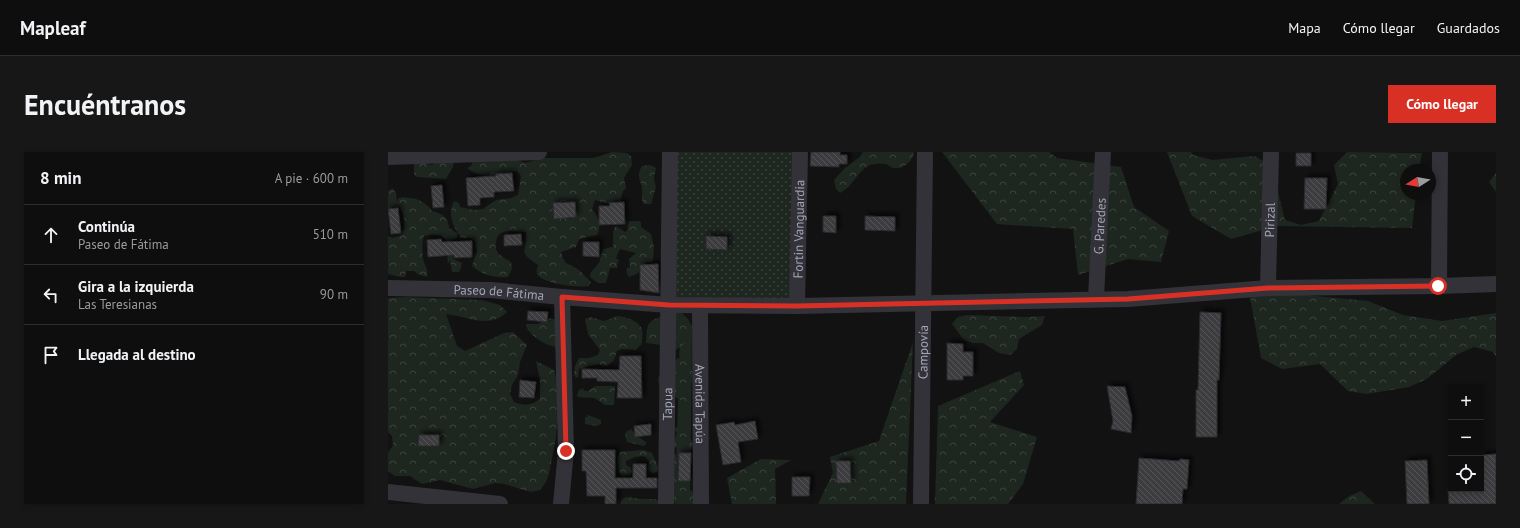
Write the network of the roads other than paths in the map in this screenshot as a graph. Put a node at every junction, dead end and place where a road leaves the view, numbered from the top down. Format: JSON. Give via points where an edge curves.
{"nodes":[{"id":1,"x":539,"y":152,"type":"edge"},
{"id":2,"x":670,"y":152,"type":"edge"},
{"id":3,"x":800,"y":152,"type":"edge"},
{"id":4,"x":925,"y":152,"type":"edge"},
{"id":5,"x":1103,"y":152,"type":"edge"},
{"id":6,"x":1271,"y":152,"type":"edge"},
{"id":7,"x":1440,"y":152,"type":"edge"},
{"id":8,"x":388,"y":157,"type":"edge"},
{"id":9,"x":1496,"y":284,"type":"edge"},
{"id":10,"x":1438,"y":286,"type":"junction"},
{"id":11,"x":388,"y":288,"type":"edge"},
{"id":12,"x":1268,"y":288,"type":"junction"},
{"id":13,"x":562,"y":297,"type":"junction"},
{"id":14,"x":1096,"y":299,"type":"junction"},
{"id":15,"x":923,"y":303,"type":"junction"},
{"id":16,"x":669,"y":305,"type":"junction"},
{"id":17,"x":700,"y":305,"type":"junction"},
{"id":18,"x":797,"y":306,"type":"junction"},
{"id":19,"x":388,"y":492,"type":"edge"},
{"id":20,"x":500,"y":504,"type":"edge"},
{"id":21,"x":561,"y":504,"type":"edge"},
{"id":22,"x":666,"y":504,"type":"edge"},
{"id":23,"x":701,"y":504,"type":"edge"},
{"id":24,"x":921,"y":504,"type":"edge"}],
"edges":[{"from":1,"to":8,"type":"street"},
{"from":2,"to":16,"type":"street"},
{"from":3,"to":18,"type":"street","name":"Fortin Vanguardia"},
{"from":4,"to":15,"type":"street","name":"Campovía"},
{"from":5,"to":14,"type":"street","name":"G. Paredes"},
{"from":6,"to":12,"type":"street","name":"Pirizal"},
{"from":7,"to":10,"type":"street"},
{"from":9,"to":10,"type":"street","name":"Paseo de Fátima"},
{"from":10,"to":12,"type":"street","name":"Paseo de Fátima"},
{"from":11,"to":13,"type":"street","name":"Paseo de Fátima","via":[[491,290]]},
{"from":12,"to":14,"type":"street","name":"Paseo de Fátima","via":[[1128,299]]},
{"from":13,"to":16,"type":"street","name":"Paseo de Fátima"},
{"from":13,"to":21,"type":"street","via":[[566,451]]},
{"from":14,"to":15,"type":"street","name":"Paseo de Fátima"},
{"from":15,"to":18,"type":"street","name":"Paseo de Fátima"},
{"from":15,"to":24,"type":"street","name":"Campovía"},
{"from":16,"to":17,"type":"street","name":"Paseo de Fátima"},
{"from":16,"to":22,"type":"street","name":"Tapua"},
{"from":17,"to":18,"type":"street","name":"Paseo de Fátima"},
{"from":17,"to":23,"type":"street","name":"Avenida Tapúa"},
{"from":19,"to":20,"type":"street"}]}
